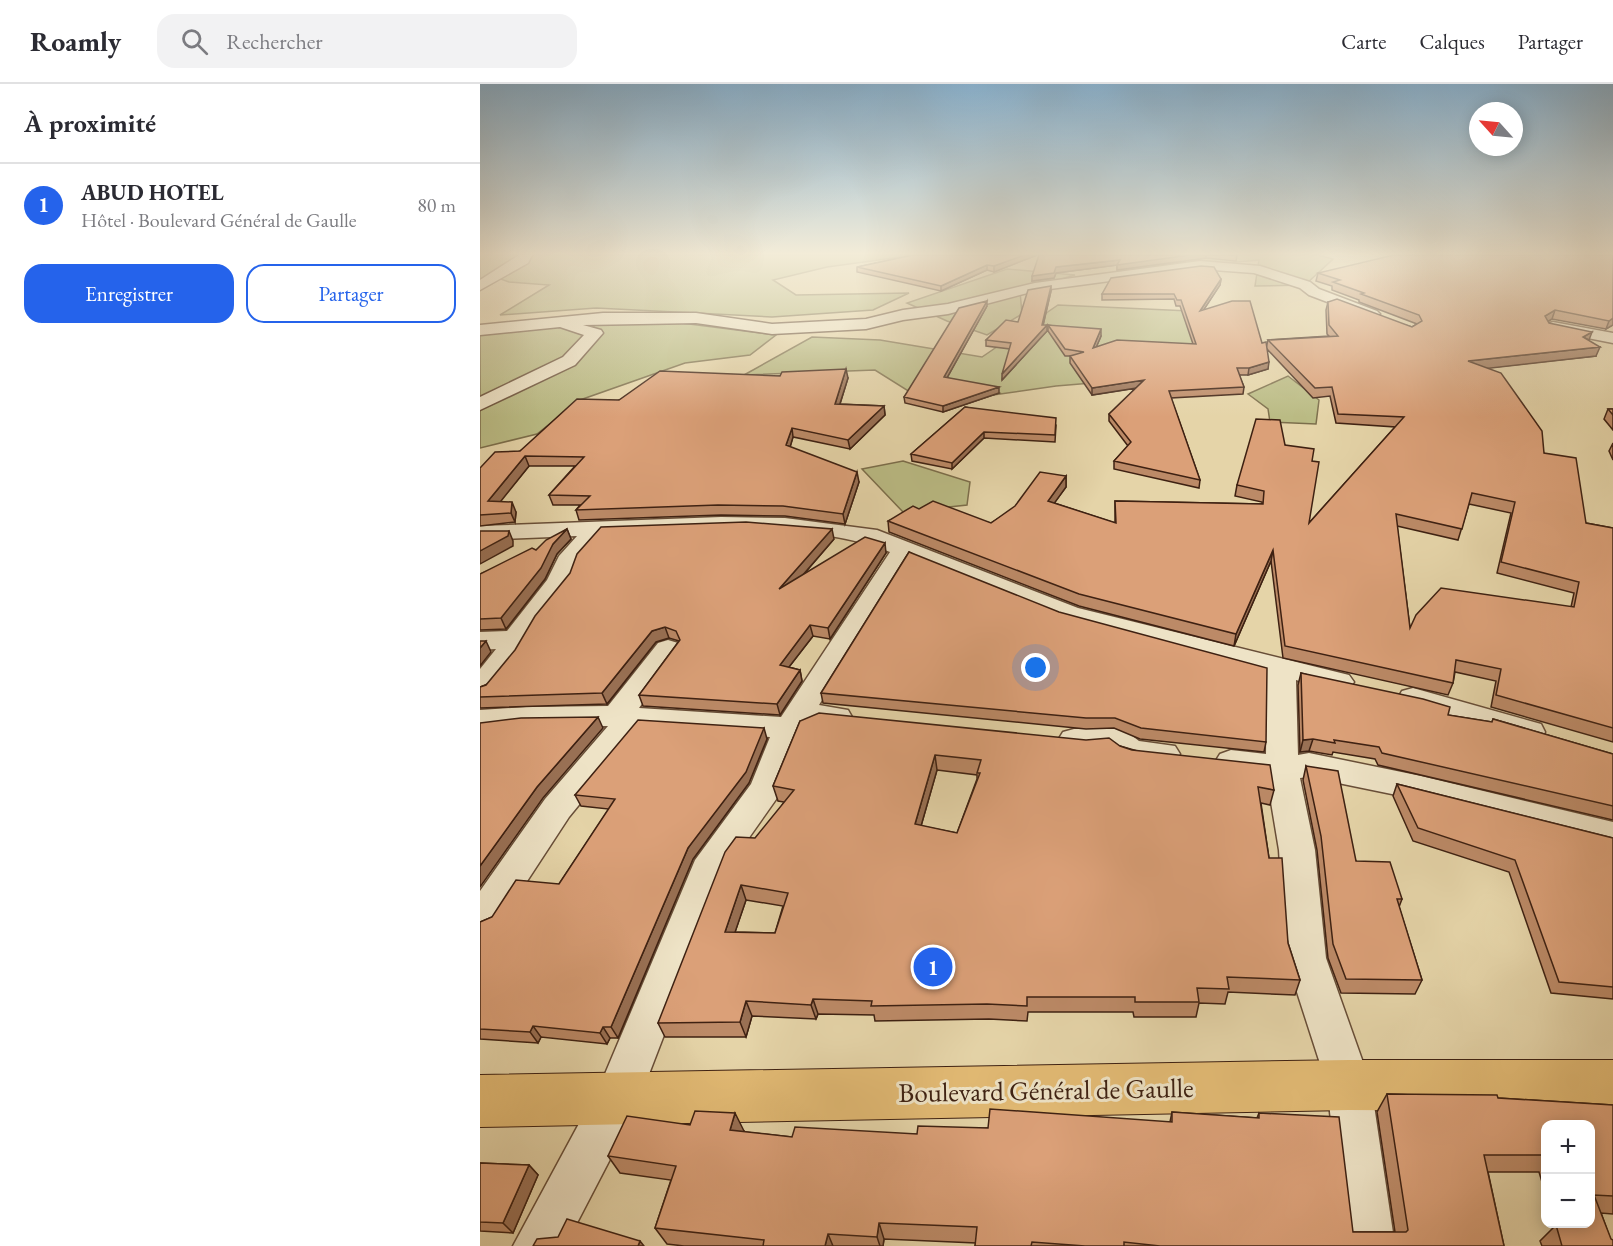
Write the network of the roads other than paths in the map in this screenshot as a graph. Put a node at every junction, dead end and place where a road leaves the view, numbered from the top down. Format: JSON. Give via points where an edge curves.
{"nodes":[{"id":1,"x":946,"y":309,"type":"edge"},
{"id":2,"x":1360,"y":309,"type":"edge"},
{"id":3,"x":1392,"y":321,"type":"edge"},
{"id":4,"x":560,"y":323,"type":"junction"},
{"id":5,"x":1552,"y":326,"type":"edge"},
{"id":6,"x":480,"y":330,"type":"edge"},
{"id":7,"x":1613,"y":338,"type":"edge"},
{"id":8,"x":480,"y":404,"type":"edge"},
{"id":9,"x":598,"y":528,"type":"junction"},
{"id":10,"x":562,"y":531,"type":"junction"},
{"id":11,"x":480,"y":533,"type":"edge"},
{"id":12,"x":903,"y":550,"type":"junction"},
{"id":13,"x":525,"y":553,"type":"edge"},
{"id":14,"x":516,"y":639,"type":"junction"},
{"id":15,"x":480,"y":641,"type":"edge"},
{"id":16,"x":668,"y":649,"type":"dead end"},
{"id":17,"x":1281,"y":669,"type":"junction"},
{"id":18,"x":480,"y":688,"type":"edge"},
{"id":19,"x":625,"y":717,"type":"junction"},
{"id":20,"x":866,"y":720,"type":"edge"},
{"id":21,"x":480,"y":721,"type":"edge"},
{"id":22,"x":789,"y":729,"type":"junction"},
{"id":23,"x":1040,"y":737,"type":"edge"},
{"id":24,"x":1554,"y":739,"type":"edge"},
{"id":25,"x":1282,"y":768,"type":"junction"},
{"id":26,"x":1613,"y":836,"type":"edge"},
{"id":27,"x":484,"y":916,"type":"dead end"},
{"id":28,"x":1348,"y":1085,"type":"junction"},
{"id":29,"x":1613,"y":1086,"type":"edge"},
{"id":30,"x":618,"y":1097,"type":"junction"},
{"id":31,"x":480,"y":1101,"type":"edge"},
{"id":32,"x":538,"y":1246,"type":"edge"},
{"id":33,"x":1370,"y":1246,"type":"edge"}],
"edges":[{"from":1,"to":4,"type":"street","via":[[866,324],[772,329],[696,318],[603,318]]},
{"from":2,"to":3,"type":"street"},
{"from":4,"to":6,"type":"street"},
{"from":4,"to":8,"type":"street","via":[[595,333],[569,361]]},
{"from":5,"to":7,"type":"street"},
{"from":9,"to":10,"type":"street"},
{"from":9,"to":12,"type":"street","via":[[785,525],[869,535]]},
{"from":9,"to":14,"type":"street","via":[[568,561],[559,582]]},
{"from":10,"to":11,"type":"street"},
{"from":10,"to":13,"type":"street"},
{"from":12,"to":17,"type":"street","via":[[1070,614]]},
{"from":12,"to":22,"type":"street"},
{"from":14,"to":15,"type":"street"},
{"from":14,"to":18,"type":"street"},
{"from":16,"to":19,"type":"street"},
{"from":17,"to":24,"type":"street"},
{"from":17,"to":25,"type":"street"},
{"from":19,"to":21,"type":"street"},
{"from":19,"to":22,"type":"street"},
{"from":19,"to":27,"type":"street"},
{"from":20,"to":22,"type":"street","via":[[819,716]]},
{"from":22,"to":30,"type":"street","via":[[765,789],[713,860]]},
{"from":23,"to":25,"type":"street","via":[[1086,742],[1116,740],[1131,752]]},
{"from":25,"to":26,"type":"street","via":[[1309,765],[1421,788]]},
{"from":25,"to":28,"type":"street","via":[[1297,850],[1306,958]]},
{"from":28,"to":29,"type":"main road","name":"Boulevard Général de Gaulle"},
{"from":28,"to":30,"type":"main road","name":"Boulevard Général de Gaulle"},
{"from":28,"to":33,"type":"street"},
{"from":30,"to":31,"type":"main road","name":"Boulevard Général de Gaulle"},
{"from":30,"to":32,"type":"street"}]}
